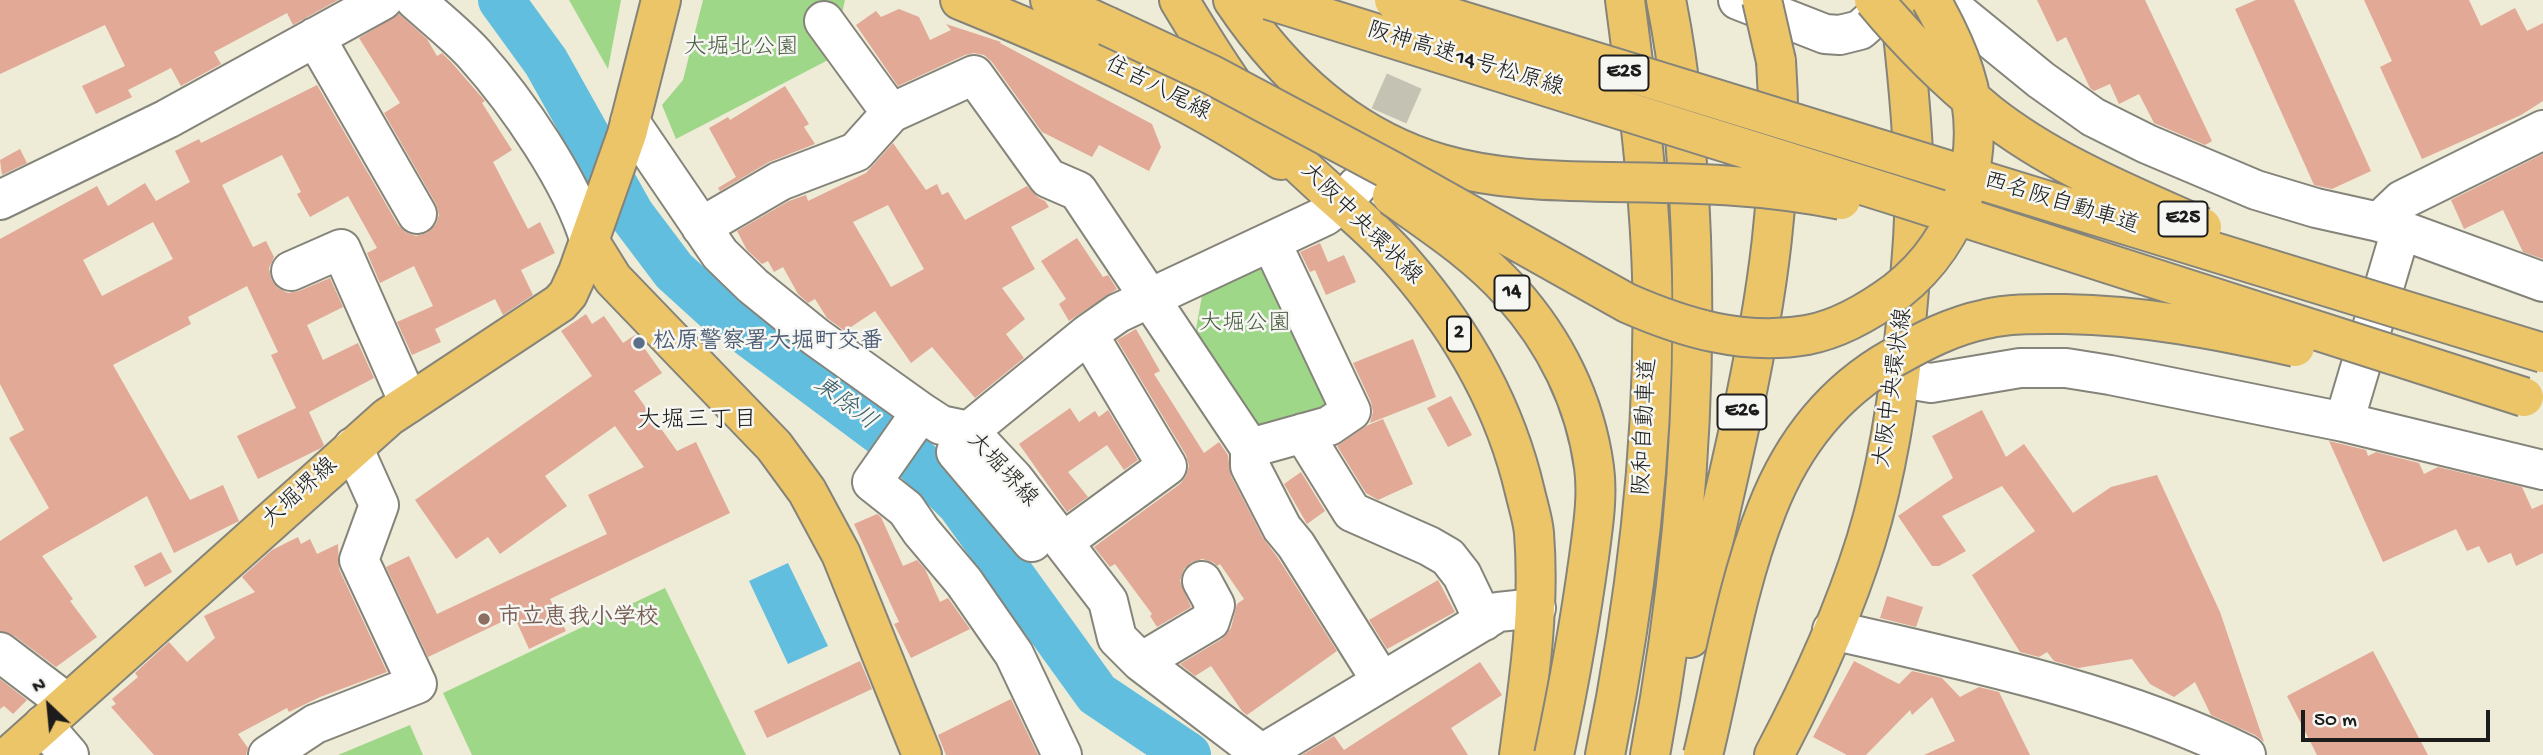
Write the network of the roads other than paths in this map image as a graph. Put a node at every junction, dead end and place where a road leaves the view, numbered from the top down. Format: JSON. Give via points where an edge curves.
{"nodes":[{"id":1,"x":383,"y":0,"type":"edge"},
{"id":2,"x":415,"y":0,"type":"edge"},
{"id":3,"x":661,"y":0,"type":"edge"},
{"id":4,"x":960,"y":0,"type":"edge"},
{"id":5,"x":1050,"y":0,"type":"edge"},
{"id":6,"x":1179,"y":0,"type":"edge"},
{"id":7,"x":1233,"y":0,"type":"edge"},
{"id":8,"x":1269,"y":0,"type":"edge"},
{"id":9,"x":1394,"y":0,"type":"edge"},
{"id":10,"x":1471,"y":0,"type":"edge"},
{"id":11,"x":1606,"y":0,"type":"edge"},
{"id":12,"x":1625,"y":0,"type":"edge"},
{"id":13,"x":1666,"y":0,"type":"edge"},
{"id":14,"x":1738,"y":0,"type":"edge"},
{"id":15,"x":1762,"y":0,"type":"edge"},
{"id":16,"x":1874,"y":0,"type":"edge"},
{"id":17,"x":1897,"y":0,"type":"edge"},
{"id":18,"x":1931,"y":0,"type":"edge"},
{"id":19,"x":1940,"y":0,"type":"edge"},
{"id":20,"x":824,"y":21,"type":"dead end"},
{"id":21,"x":1107,"y":26,"type":"junction"},
{"id":22,"x":316,"y":37,"type":"junction"},
{"id":23,"x":1656,"y":111,"type":"junction"},
{"id":24,"x":891,"y":113,"type":"junction"},
{"id":25,"x":628,"y":128,"type":"junction"},
{"id":26,"x":2543,"y":130,"type":"edge"},
{"id":27,"x":1879,"y":148,"type":"junction"},
{"id":28,"x":1351,"y":194,"type":"junction"},
{"id":29,"x":0,"y":200,"type":"edge"},
{"id":30,"x":417,"y":214,"type":"dead end"},
{"id":31,"x":2390,"y":226,"type":"junction"},
{"id":32,"x":701,"y":227,"type":"junction"},
{"id":33,"x":592,"y":233,"type":"junction"},
{"id":34,"x":1270,"y":242,"type":"junction"},
{"id":35,"x":2052,"y":247,"type":"junction"},
{"id":36,"x":291,"y":271,"type":"dead end"},
{"id":37,"x":2543,"y":282,"type":"edge"},
{"id":38,"x":1150,"y":297,"type":"junction"},
{"id":39,"x":1088,"y":334,"type":"junction"},
{"id":40,"x":2543,"y":353,"type":"edge"},
{"id":41,"x":1901,"y":378,"type":"junction"},
{"id":42,"x":2534,"y":400,"type":"edge"},
{"id":43,"x":408,"y":403,"type":"junction"},
{"id":44,"x":920,"y":412,"type":"junction"},
{"id":45,"x":2344,"y":422,"type":"junction"},
{"id":46,"x":1303,"y":433,"type":"junction"},
{"id":47,"x":962,"y":440,"type":"junction"},
{"id":48,"x":353,"y":447,"type":"junction"},
{"id":49,"x":1250,"y":448,"type":"junction"},
{"id":50,"x":2543,"y":470,"type":"edge"},
{"id":51,"x":1063,"y":542,"type":"junction"},
{"id":52,"x":1202,"y":581,"type":"dead end"},
{"id":53,"x":1535,"y":608,"type":"junction"},
{"id":54,"x":1483,"y":621,"type":"junction"},
{"id":55,"x":1832,"y":630,"type":"junction"},
{"id":56,"x":1129,"y":650,"type":"junction"},
{"id":57,"x":0,"y":652,"type":"edge"},
{"id":58,"x":1382,"y":682,"type":"junction"},
{"id":59,"x":55,"y":714,"type":"junction"},
{"id":60,"x":2230,"y":751,"type":"edge"},
{"id":61,"x":10,"y":755,"type":"edge"},
{"id":62,"x":69,"y":755,"type":"edge"},
{"id":63,"x":268,"y":755,"type":"edge"},
{"id":64,"x":922,"y":755,"type":"edge"},
{"id":65,"x":1062,"y":755,"type":"edge"},
{"id":66,"x":1262,"y":755,"type":"edge"},
{"id":67,"x":1519,"y":755,"type":"edge"},
{"id":68,"x":1554,"y":755,"type":"edge"},
{"id":69,"x":1605,"y":755,"type":"edge"},
{"id":70,"x":1650,"y":755,"type":"edge"},
{"id":71,"x":1658,"y":755,"type":"edge"},
{"id":72,"x":1703,"y":755,"type":"edge"},
{"id":73,"x":1774,"y":755,"type":"edge"}],
"edges":[{"from":1,"to":22,"type":"street"},
{"from":2,"to":33,"type":"street","via":[[474,54],[530,125]]},
{"from":3,"to":25,"type":"main road","name":"大堀堺線"},
{"from":4,"to":28,"type":"main road","name":"住吉八尾線","via":[[1159,90]]},
{"from":5,"to":21,"type":"main road","number":"14"},
{"from":6,"to":28,"type":"main road","name":"大阪中央環状線","number":"2","via":[[1216,61],[1293,158]]},
{"from":7,"to":35,"type":"main road","bridge":true,"via":[[1261,40],[1324,102],[1399,149],[1442,164],[1542,181],[1711,183],[1797,191]]},
{"from":8,"to":23,"type":"main road","name":"阪神高速14号松原線","bridge":true},
{"from":9,"to":23,"type":"main road","name":"阪神高速14号松原線","bridge":true},
{"from":10,"to":27,"type":"main road","number":"E25","bridge":true,"via":[[1820,120]]},
{"from":11,"to":23,"type":"main road","number":"E25"},
{"from":12,"to":23,"type":"main road","number":"E26"},
{"from":13,"to":23,"type":"main road","number":"E26"},
{"from":14,"to":17,"type":"street","via":[[1840,36],[1860,30]]},
{"from":15,"to":71,"type":"main road","number":"E26","bridge":true,"via":[[1776,61],[1780,134],[1766,297],[1720,519]]},
{"from":16,"to":40,"type":"main road","number":"E25","bridge":true,"via":[[1990,115],[2081,170],[2202,227]]},
{"from":17,"to":41,"type":"main road","name":"大阪中央環状線","via":[[1910,93],[1914,178]]},
{"from":18,"to":21,"type":"main road","number":"14","bridge":true,"via":[[1954,43],[1972,109],[1971,165],[1950,232],[1921,268],[1881,303],[1834,327],[1779,338],[1703,331],[1627,303],[1212,75]]},
{"from":19,"to":31,"type":"street","via":[[2040,80],[2093,117],[2136,139],[2256,190]]},
{"from":20,"to":24,"type":"street"},
{"from":21,"to":68,"type":"main road","number":"14","bridge":true,"via":[[1379,187],[1438,229],[1509,290],[1556,354],[1587,432],[1595,469],[1595,512]]},
{"from":22,"to":29,"type":"street","via":[[167,118]]},
{"from":22,"to":30,"type":"street"},
{"from":23,"to":27,"type":"main road","name":"西名阪自動車道","number":"E25","bridge":true},
{"from":23,"to":35,"type":"main road","name":"西名阪自動車道","bridge":true},
{"from":23,"to":69,"type":"main road","name":"阪和自動車道","number":"E26","via":[[1646,486],[1628,629]]},
{"from":23,"to":70,"type":"main road","name":"阪和自動車道","number":"E26","via":[[1688,167],[1692,284],[1688,467],[1674,604]]},
{"from":24,"to":32,"type":"street","via":[[856,152],[780,181]]},
{"from":24,"to":38,"type":"street","via":[[974,75],[1048,178],[1078,191]]},
{"from":25,"to":32,"type":"street","name":"大堀堺線"},
{"from":25,"to":33,"type":"main road","name":"大堀堺線"},
{"from":26,"to":31,"type":"street","via":[[2402,200]]},
{"from":27,"to":40,"type":"main road","name":"西名阪自動車道","number":"E25","bridge":true},
{"from":28,"to":34,"type":"street","via":[[1325,216]]},
{"from":28,"to":53,"type":"main road","name":"大阪中央環状線","number":"2","via":[[1456,329],[1490,388],[1517,455],[1534,531]]},
{"from":31,"to":37,"type":"street"},
{"from":31,"to":45,"type":"street"},
{"from":32,"to":44,"type":"street","name":"大堀堺線","via":[[720,254],[753,286]]},
{"from":33,"to":43,"type":"main road","name":"大堀堺線","via":[[560,303]]},
{"from":33,"to":64,"type":"main road","via":[[613,279],[774,446],[807,491],[841,554]]},
{"from":34,"to":38,"type":"street"},
{"from":34,"to":46,"type":"street","via":[[1351,411],[1329,426]]},
{"from":35,"to":42,"type":"main road","name":"西名阪自動車道","bridge":true},
{"from":36,"to":43,"type":"street","via":[[341,248]]},
{"from":38,"to":39,"type":"street"},
{"from":38,"to":49,"type":"street"},
{"from":39,"to":47,"type":"street"},
{"from":39,"to":51,"type":"street","via":[[1167,466]]},
{"from":41,"to":45,"type":"street","via":[[1931,383],[2020,368],[2067,368]]},
{"from":41,"to":55,"type":"main road","name":"大阪中央環状線","via":[[1890,450],[1866,541]]},
{"from":42,"to":72,"type":"main road","bridge":true,"via":[[2252,337],[2132,317],[2018,315],[1988,318],[1937,334],[1874,369],[1845,392],[1821,415],[1782,476],[1755,540]]},
{"from":43,"to":48,"type":"main road","name":"大堀堺線"},
{"from":44,"to":47,"type":"street","name":"大堀堺線"},
{"from":44,"to":65,"type":"street","via":[[872,482],[906,509],[1000,633]]},
{"from":45,"to":50,"type":"street"},
{"from":46,"to":49,"type":"street"},
{"from":46,"to":54,"type":"street","via":[[1352,512],[1448,557],[1462,575]]},
{"from":47,"to":51,"type":"street","name":"大堀堺線","via":[[1014,479]]},
{"from":47,"to":56,"type":"street","via":[[1093,616]]},
{"from":48,"to":59,"type":"main road","name":"大堀堺線"},
{"from":48,"to":63,"type":"street","via":[[379,505],[359,561],[417,684],[315,724]]},
{"from":49,"to":58,"type":"street","via":[[1250,466],[1282,528]]},
{"from":51,"to":56,"type":"street","name":"大堀堺線","via":[[1108,601]]},
{"from":52,"to":56,"type":"street","via":[[1215,605],[1210,621]]},
{"from":53,"to":54,"type":"street","via":[[1498,612]]},
{"from":53,"to":67,"type":"main road","name":"大阪中央環状線","number":"2"},
{"from":54,"to":58,"type":"street"},
{"from":55,"to":60,"type":"street","via":[[1967,661],[2118,704]]},
{"from":55,"to":73,"type":"main road","name":"大阪中央環状線"},
{"from":56,"to":66,"type":"street"},
{"from":57,"to":59,"type":"street"},
{"from":58,"to":66,"type":"street"},
{"from":59,"to":61,"type":"main road","name":"大堀堺線"},
{"from":59,"to":62,"type":"street"}]}
